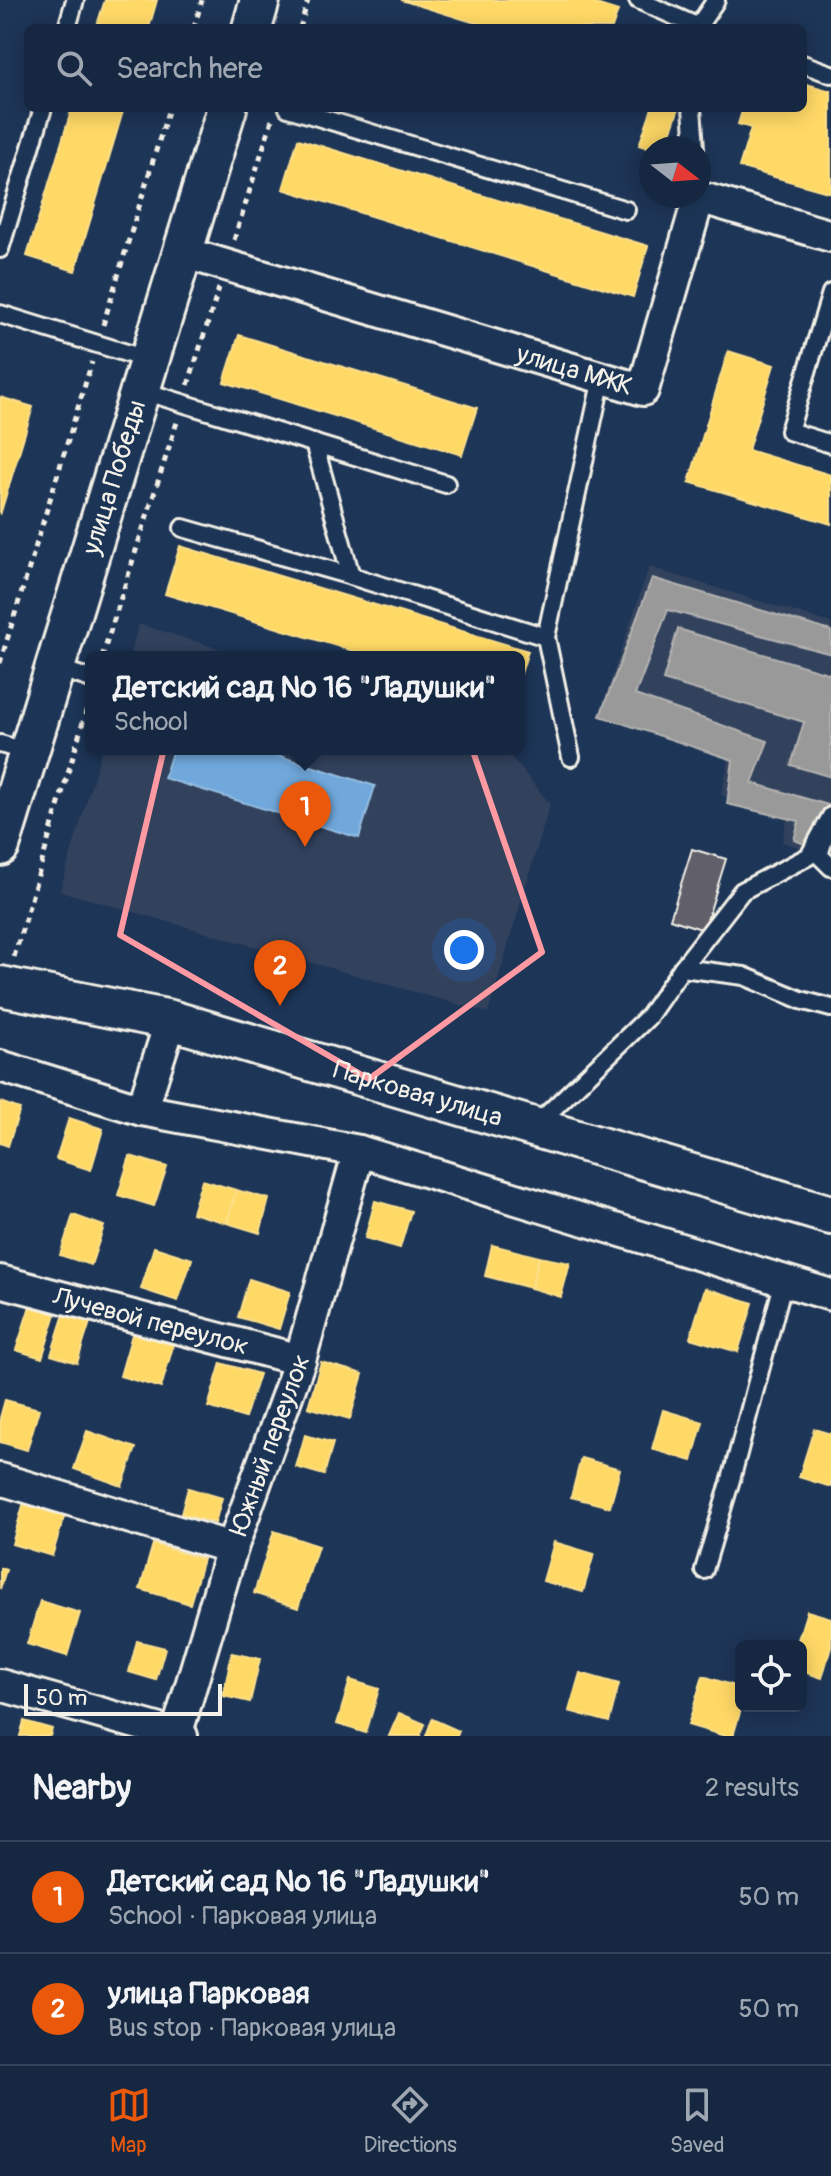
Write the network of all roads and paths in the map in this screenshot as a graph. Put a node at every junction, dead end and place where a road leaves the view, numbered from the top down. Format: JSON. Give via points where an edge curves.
{"nodes":[{"id":1,"x":75,"y":0,"type":"edge"},
{"id":2,"x":202,"y":0,"type":"edge"},
{"id":3,"x":260,"y":0,"type":"edge"},
{"id":4,"x":308,"y":0,"type":"edge"},
{"id":5,"x":638,"y":0,"type":"edge"},
{"id":6,"x":716,"y":0,"type":"edge"},
{"id":7,"x":68,"y":24,"type":"edge"},
{"id":8,"x":195,"y":24,"type":"edge"},
{"id":9,"x":253,"y":24,"type":"edge"},
{"id":10,"x":301,"y":24,"type":"edge"},
{"id":11,"x":690,"y":24,"type":"edge"},
{"id":12,"x":701,"y":24,"type":"edge"},
{"id":13,"x":807,"y":65,"type":"edge"},
{"id":14,"x":831,"y":74,"type":"edge"},
{"id":15,"x":42,"y":112,"type":"edge"},
{"id":16,"x":168,"y":112,"type":"edge"},
{"id":17,"x":226,"y":112,"type":"edge"},
{"id":18,"x":301,"y":112,"type":"edge"},
{"id":19,"x":692,"y":112,"type":"edge"},
{"id":20,"x":694,"y":136,"type":"edge"},
{"id":21,"x":711,"y":200,"type":"edge"},
{"id":22,"x":696,"y":208,"type":"edge"},
{"id":23,"x":626,"y":210,"type":"dead end"},
{"id":24,"x":831,"y":236,"type":"edge"},
{"id":25,"x":0,"y":249,"type":"edge"},
{"id":26,"x":182,"y":252,"type":"junction"},
{"id":27,"x":831,"y":293,"type":"edge"},
{"id":28,"x":0,"y":314,"type":"edge"},
{"id":29,"x":97,"y":344,"type":"junction"},
{"id":30,"x":144,"y":375,"type":"junction"},
{"id":31,"x":602,"y":378,"type":"junction"},
{"id":32,"x":314,"y":443,"type":"junction"},
{"id":33,"x":831,"y":444,"type":"edge"},
{"id":34,"x":446,"y":484,"type":"dead end"},
{"id":35,"x":183,"y":528,"type":"dead end"},
{"id":36,"x":351,"y":576,"type":"junction"},
{"id":37,"x":546,"y":637,"type":"junction"},
{"id":38,"x":0,"y":663,"type":"edge"},
{"id":39,"x":54,"y":667,"type":"junction"},
{"id":40,"x":85,"y":677,"type":"edge"},
{"id":41,"x":85,"y":713,"type":"edge"},
{"id":42,"x":14,"y":748,"type":"edge"},
{"id":43,"x":571,"y":757,"type":"dead end"},
{"id":44,"x":0,"y":846,"type":"edge"},
{"id":45,"x":831,"y":867,"type":"edge"},
{"id":46,"x":682,"y":968,"type":"junction"},
{"id":47,"x":2,"y":987,"type":"edge"},
{"id":48,"x":831,"y":1008,"type":"edge"},
{"id":49,"x":171,"y":1020,"type":"junction"},
{"id":50,"x":0,"y":1066,"type":"edge"},
{"id":51,"x":142,"y":1110,"type":"junction"},
{"id":52,"x":534,"y":1127,"type":"junction"},
{"id":53,"x":359,"y":1151,"type":"junction"},
{"id":54,"x":831,"y":1215,"type":"edge"},
{"id":55,"x":784,"y":1280,"type":"junction"},
{"id":56,"x":0,"y":1281,"type":"edge"},
{"id":57,"x":831,"y":1295,"type":"edge"},
{"id":58,"x":300,"y":1360,"type":"junction"},
{"id":59,"x":0,"y":1479,"type":"edge"},
{"id":60,"x":232,"y":1548,"type":"junction"},
{"id":61,"x":704,"y":1570,"type":"dead end"},
{"id":62,"x":0,"y":1685,"type":"edge"},
{"id":63,"x":178,"y":1735,"type":"edge"}],
"edges":[{"from":1,"to":7,"type":"lane"},
{"from":2,"to":8,"type":"path"},
{"from":3,"to":9,"type":"street"},
{"from":4,"to":10,"type":"path"},
{"from":5,"to":11,"type":"lane"},
{"from":6,"to":12,"type":"lane"},
{"from":13,"to":14,"type":"lane"},
{"from":15,"to":25,"type":"lane"},
{"from":16,"to":29,"type":"path"},
{"from":17,"to":26,"type":"street","name":"улица Победы"},
{"from":18,"to":23,"type":"lane"},
{"from":19,"to":20,"type":"lane"},
{"from":21,"to":24,"type":"street","name":"улица МЖК"},
{"from":22,"to":31,"type":"street","name":"улица МЖК","via":[[643,390]]},
{"from":26,"to":30,"type":"street","name":"улица Победы"},
{"from":26,"to":31,"type":"street","name":"улица МЖК"},
{"from":27,"to":33,"type":"lane","via":[[789,431]]},
{"from":28,"to":29,"type":"lane"},
{"from":29,"to":30,"type":"lane"},
{"from":29,"to":38,"type":"path"},
{"from":30,"to":32,"type":"lane"},
{"from":30,"to":39,"type":"street","name":"улица Победы"},
{"from":31,"to":37,"type":"lane"},
{"from":32,"to":34,"type":"lane"},
{"from":32,"to":36,"type":"lane"},
{"from":35,"to":36,"type":"lane"},
{"from":36,"to":37,"type":"lane"},
{"from":37,"to":43,"type":"lane"},
{"from":39,"to":40,"type":"lane"},
{"from":39,"to":42,"type":"street","name":"улица Победы"},
{"from":41,"to":47,"type":"path"},
{"from":42,"to":44,"type":"street","name":"улица Победы"},
{"from":45,"to":46,"type":"lane","via":[[819,855],[831,816],[809,856],[742,891]]},
{"from":46,"to":48,"type":"lane","via":[[744,976]]},
{"from":46,"to":52,"type":"lane","via":[[648,1017]]},
{"from":47,"to":49,"type":"street","name":"Парковая улица"},
{"from":49,"to":51,"type":"street"},
{"from":49,"to":52,"type":"street","name":"Парковая улица"},
{"from":50,"to":51,"type":"street"},
{"from":51,"to":53,"type":"street"},
{"from":52,"to":54,"type":"street","name":"Парковая улица"},
{"from":53,"to":55,"type":"street"},
{"from":53,"to":58,"type":"street","name":"Южный переулок"},
{"from":55,"to":57,"type":"street"},
{"from":55,"to":61,"type":"lane"},
{"from":56,"to":58,"type":"street","name":"Лучевой переулок"},
{"from":58,"to":60,"type":"street","name":"Южный переулок"},
{"from":59,"to":60,"type":"street"},
{"from":60,"to":63,"type":"street","name":"Южный переулок"},
{"from":62,"to":63,"type":"street"}]}
